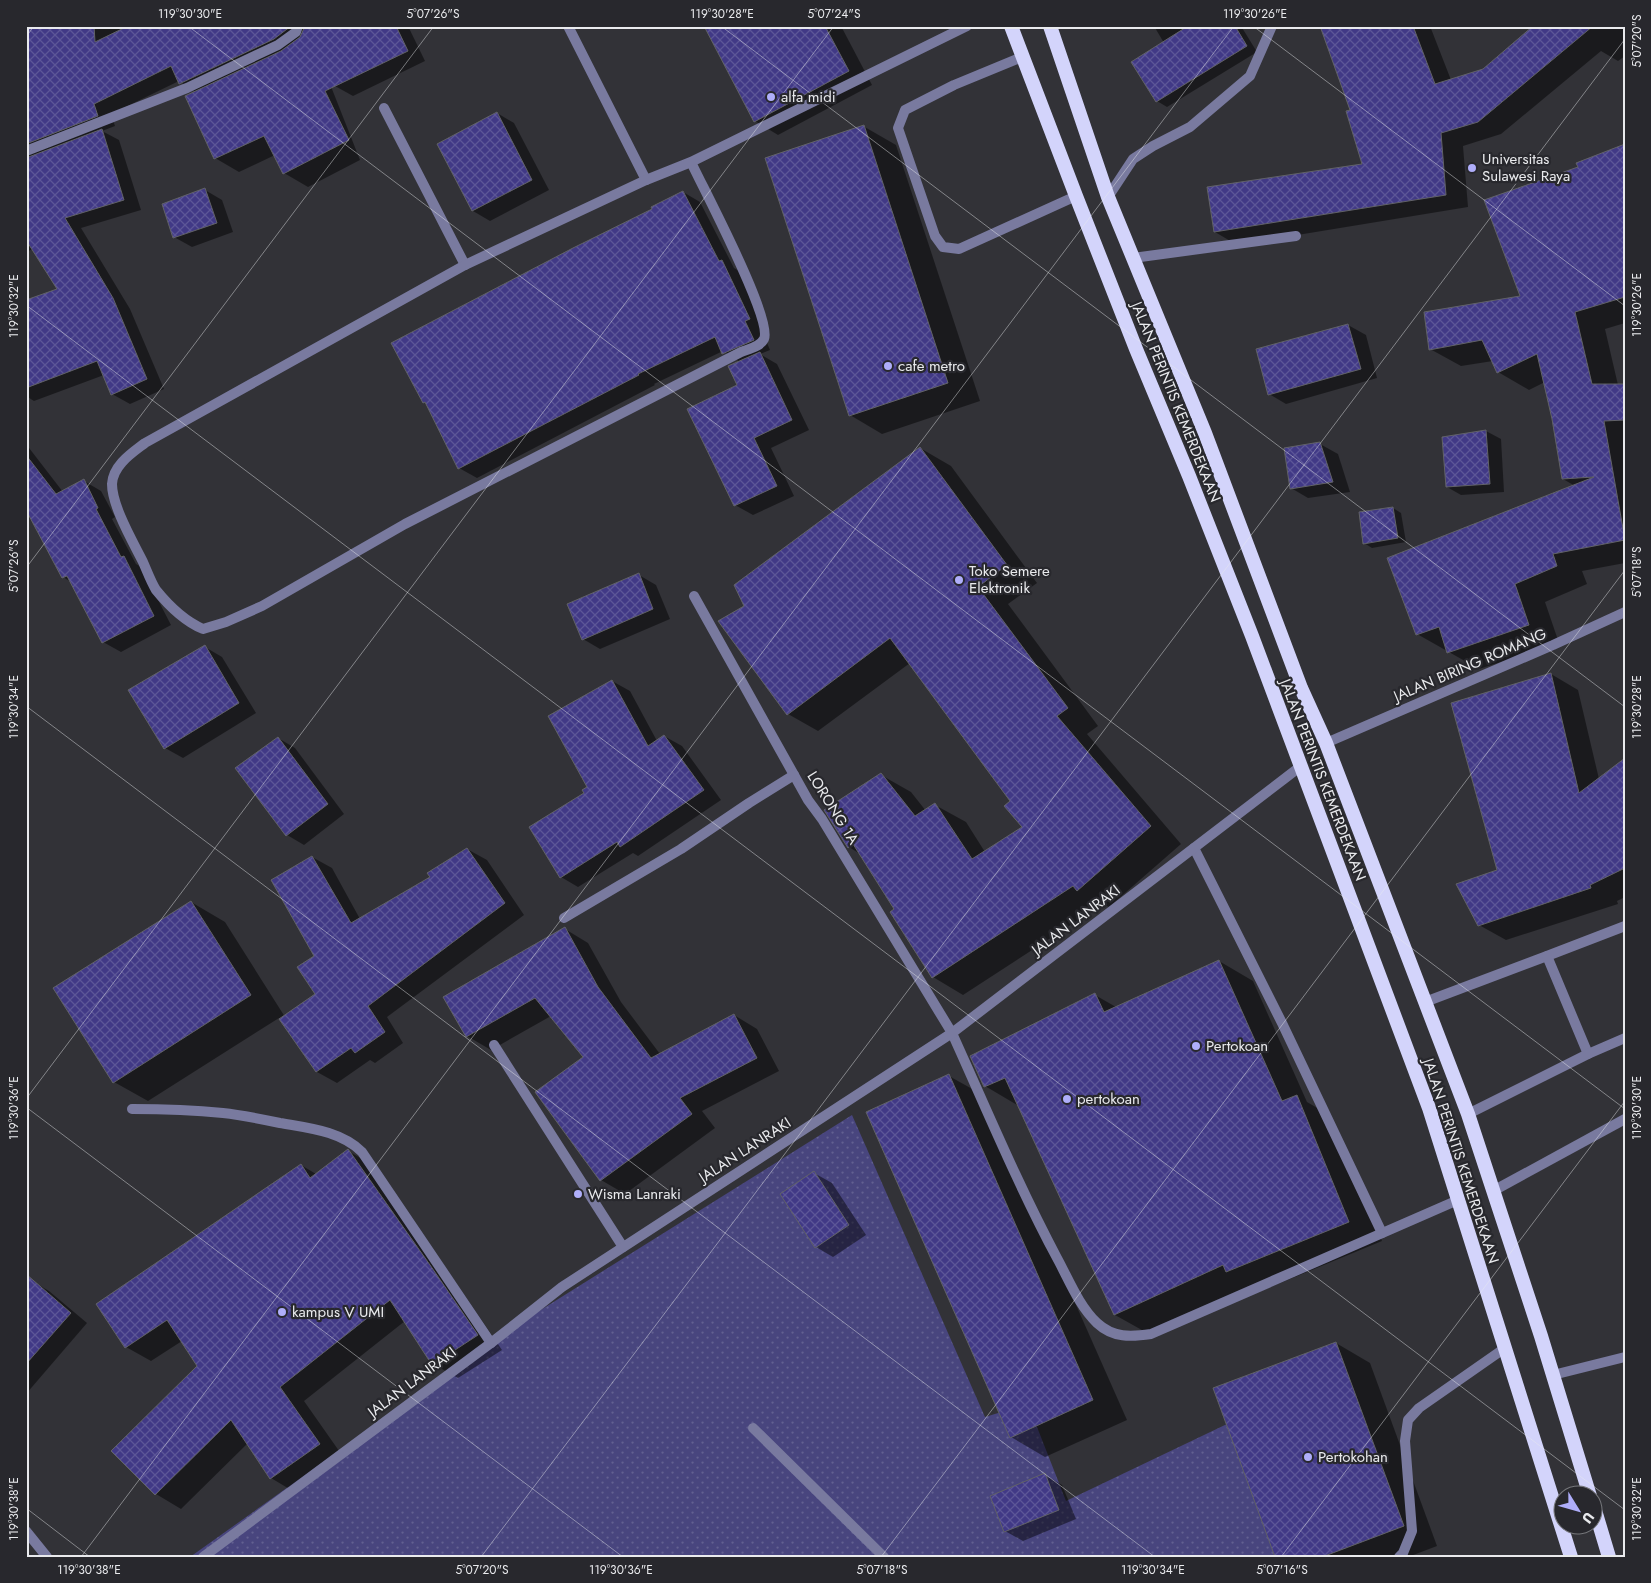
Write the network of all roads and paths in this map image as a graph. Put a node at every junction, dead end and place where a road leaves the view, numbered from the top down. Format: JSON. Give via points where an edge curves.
{"nodes":[{"id":1,"x":298,"y":26,"type":"edge"},
{"id":2,"x":568,"y":26,"type":"edge"},
{"id":3,"x":967,"y":26,"type":"edge"},
{"id":4,"x":1011,"y":26,"type":"edge"},
{"id":5,"x":1050,"y":26,"type":"edge"},
{"id":6,"x":1272,"y":26,"type":"edge"},
{"id":7,"x":1022,"y":57,"type":"junction"},
{"id":8,"x":384,"y":108,"type":"dead end"},
{"id":9,"x":26,"y":151,"type":"edge"},
{"id":10,"x":691,"y":162,"type":"junction"},
{"id":11,"x":646,"y":180,"type":"junction"},
{"id":12,"x":1076,"y":196,"type":"junction"},
{"id":13,"x":1108,"y":197,"type":"junction"},
{"id":14,"x":1296,"y":236,"type":"dead end"},
{"id":15,"x":1133,"y":258,"type":"junction"},
{"id":16,"x":465,"y":265,"type":"junction"},
{"id":17,"x":694,"y":596,"type":"dead end"},
{"id":18,"x":1625,"y":612,"type":"edge"},
{"id":19,"x":1326,"y":743,"type":"junction"},
{"id":20,"x":1300,"y":766,"type":"junction"},
{"id":21,"x":794,"y":775,"type":"junction"},
{"id":22,"x":1194,"y":848,"type":"junction"},
{"id":23,"x":564,"y":918,"type":"dead end"},
{"id":24,"x":1625,"y":926,"type":"edge"},
{"id":25,"x":1547,"y":956,"type":"junction"},
{"id":26,"x":1425,"y":1002,"type":"junction"},
{"id":27,"x":952,"y":1033,"type":"junction"},
{"id":28,"x":1625,"y":1038,"type":"edge"},
{"id":29,"x":494,"y":1045,"type":"dead end"},
{"id":30,"x":1588,"y":1054,"type":"junction"},
{"id":31,"x":132,"y":1109,"type":"dead end"},
{"id":32,"x":1468,"y":1114,"type":"junction"},
{"id":33,"x":1625,"y":1119,"type":"edge"},
{"id":34,"x":1493,"y":1191,"type":"junction"},
{"id":35,"x":1458,"y":1200,"type":"junction"},
{"id":36,"x":1382,"y":1234,"type":"junction"},
{"id":37,"x":623,"y":1247,"type":"junction"},
{"id":38,"x":491,"y":1343,"type":"junction"},
{"id":39,"x":1505,"y":1348,"type":"junction"},
{"id":40,"x":1625,"y":1357,"type":"edge"},
{"id":41,"x":1553,"y":1375,"type":"junction"},
{"id":42,"x":753,"y":1428,"type":"dead end"},
{"id":43,"x":1587,"y":1486,"type":"edge"},
{"id":44,"x":26,"y":1531,"type":"edge"},
{"id":45,"x":1603,"y":1536,"type":"edge"},
{"id":46,"x":47,"y":1557,"type":"edge"},
{"id":47,"x":204,"y":1557,"type":"edge"},
{"id":48,"x":884,"y":1557,"type":"edge"},
{"id":49,"x":1399,"y":1557,"type":"edge"},
{"id":50,"x":1571,"y":1557,"type":"edge"},
{"id":51,"x":1609,"y":1557,"type":"edge"}],
"edges":[{"from":1,"to":9,"type":"street","via":[[296,32],[278,45],[187,88]]},
{"from":2,"to":11,"type":"street"},
{"from":3,"to":10,"type":"street"},
{"from":4,"to":7,"type":"highway","name":"JALAN PERINTIS KEMERDEKAAN"},
{"from":5,"to":13,"type":"highway","name":"JALAN PERINTIS KEMERDEKAAN"},
{"from":6,"to":13,"type":"street","via":[[1250,76],[1190,127],[1134,159]]},
{"from":7,"to":12,"type":"highway","name":"JALAN PERINTIS KEMERDEKAAN"},
{"from":7,"to":12,"type":"street","via":[[954,85],[905,110],[898,128],[935,236],[943,247],[959,249]]},
{"from":8,"to":16,"type":"street"},
{"from":10,"to":11,"type":"street"},
{"from":10,"to":16,"type":"street","via":[[761,314],[765,329],[759,345],[405,524],[262,606],[203,629],[190,624],[155,589],[116,504],[112,482],[126,456]]},
{"from":11,"to":16,"type":"street"},
{"from":12,"to":20,"type":"highway","name":"JALAN PERINTIS KEMERDEKAAN","via":[[1190,476]]},
{"from":13,"to":15,"type":"highway","name":"JALAN PERINTIS KEMERDEKAAN"},
{"from":14,"to":15,"type":"street"},
{"from":15,"to":19,"type":"highway","name":"JALAN PERINTIS KEMERDEKAAN","via":[[1205,433],[1301,688]]},
{"from":17,"to":21,"type":"street","name":"LORONG 1A"},
{"from":18,"to":19,"type":"street","name":"JALAN BIRING ROMANG"},
{"from":19,"to":26,"type":"highway","name":"JALAN PERINTIS KEMERDEKAAN"},
{"from":20,"to":22,"type":"street","name":"JALAN LANRAKI"},
{"from":20,"to":35,"type":"highway","name":"JALAN PERINTIS KEMERDEKAAN","via":[[1429,1108]]},
{"from":21,"to":23,"type":"street","via":[[682,849]]},
{"from":21,"to":27,"type":"street","name":"LORONG 1A"},
{"from":22,"to":27,"type":"street","name":"JALAN LANRAKI"},
{"from":22,"to":36,"type":"street"},
{"from":24,"to":25,"type":"street"},
{"from":25,"to":26,"type":"street"},
{"from":25,"to":30,"type":"street"},
{"from":26,"to":32,"type":"highway","name":"JALAN PERINTIS KEMERDEKAAN"},
{"from":27,"to":36,"type":"street","name":"LORONG 1A","via":[[1040,1226],[1083,1307],[1110,1332],[1120,1336],[1151,1334]]},
{"from":27,"to":37,"type":"street","name":"JALAN LANRAKI"},
{"from":28,"to":30,"type":"street"},
{"from":29,"to":37,"type":"street"},
{"from":30,"to":32,"type":"street"},
{"from":31,"to":38,"type":"street","via":[[225,1113],[317,1130],[354,1144]]},
{"from":32,"to":34,"type":"highway","name":"JALAN PERINTIS KEMERDEKAAN"},
{"from":33,"to":34,"type":"street"},
{"from":34,"to":41,"type":"highway","name":"JALAN PERINTIS KEMERDEKAAN"},
{"from":35,"to":36,"type":"street","name":"LORONG 1A"},
{"from":35,"to":39,"type":"highway","name":"JALAN PERINTIS KEMERDEKAAN"},
{"from":37,"to":38,"type":"street","name":"JALAN LANRAKI","via":[[562,1287]]},
{"from":38,"to":47,"type":"street","name":"JALAN LANRAKI"},
{"from":39,"to":49,"type":"street","via":[[1419,1408],[1408,1420],[1405,1441],[1412,1531]]},
{"from":39,"to":50,"type":"highway","name":"JALAN PERINTIS KEMERDEKAAN"},
{"from":40,"to":41,"type":"street"},
{"from":41,"to":43,"type":"highway","name":"JALAN PERINTIS KEMERDEKAAN"},
{"from":42,"to":48,"type":"street"},
{"from":44,"to":46,"type":"street"},
{"from":45,"to":51,"type":"highway"}]}
